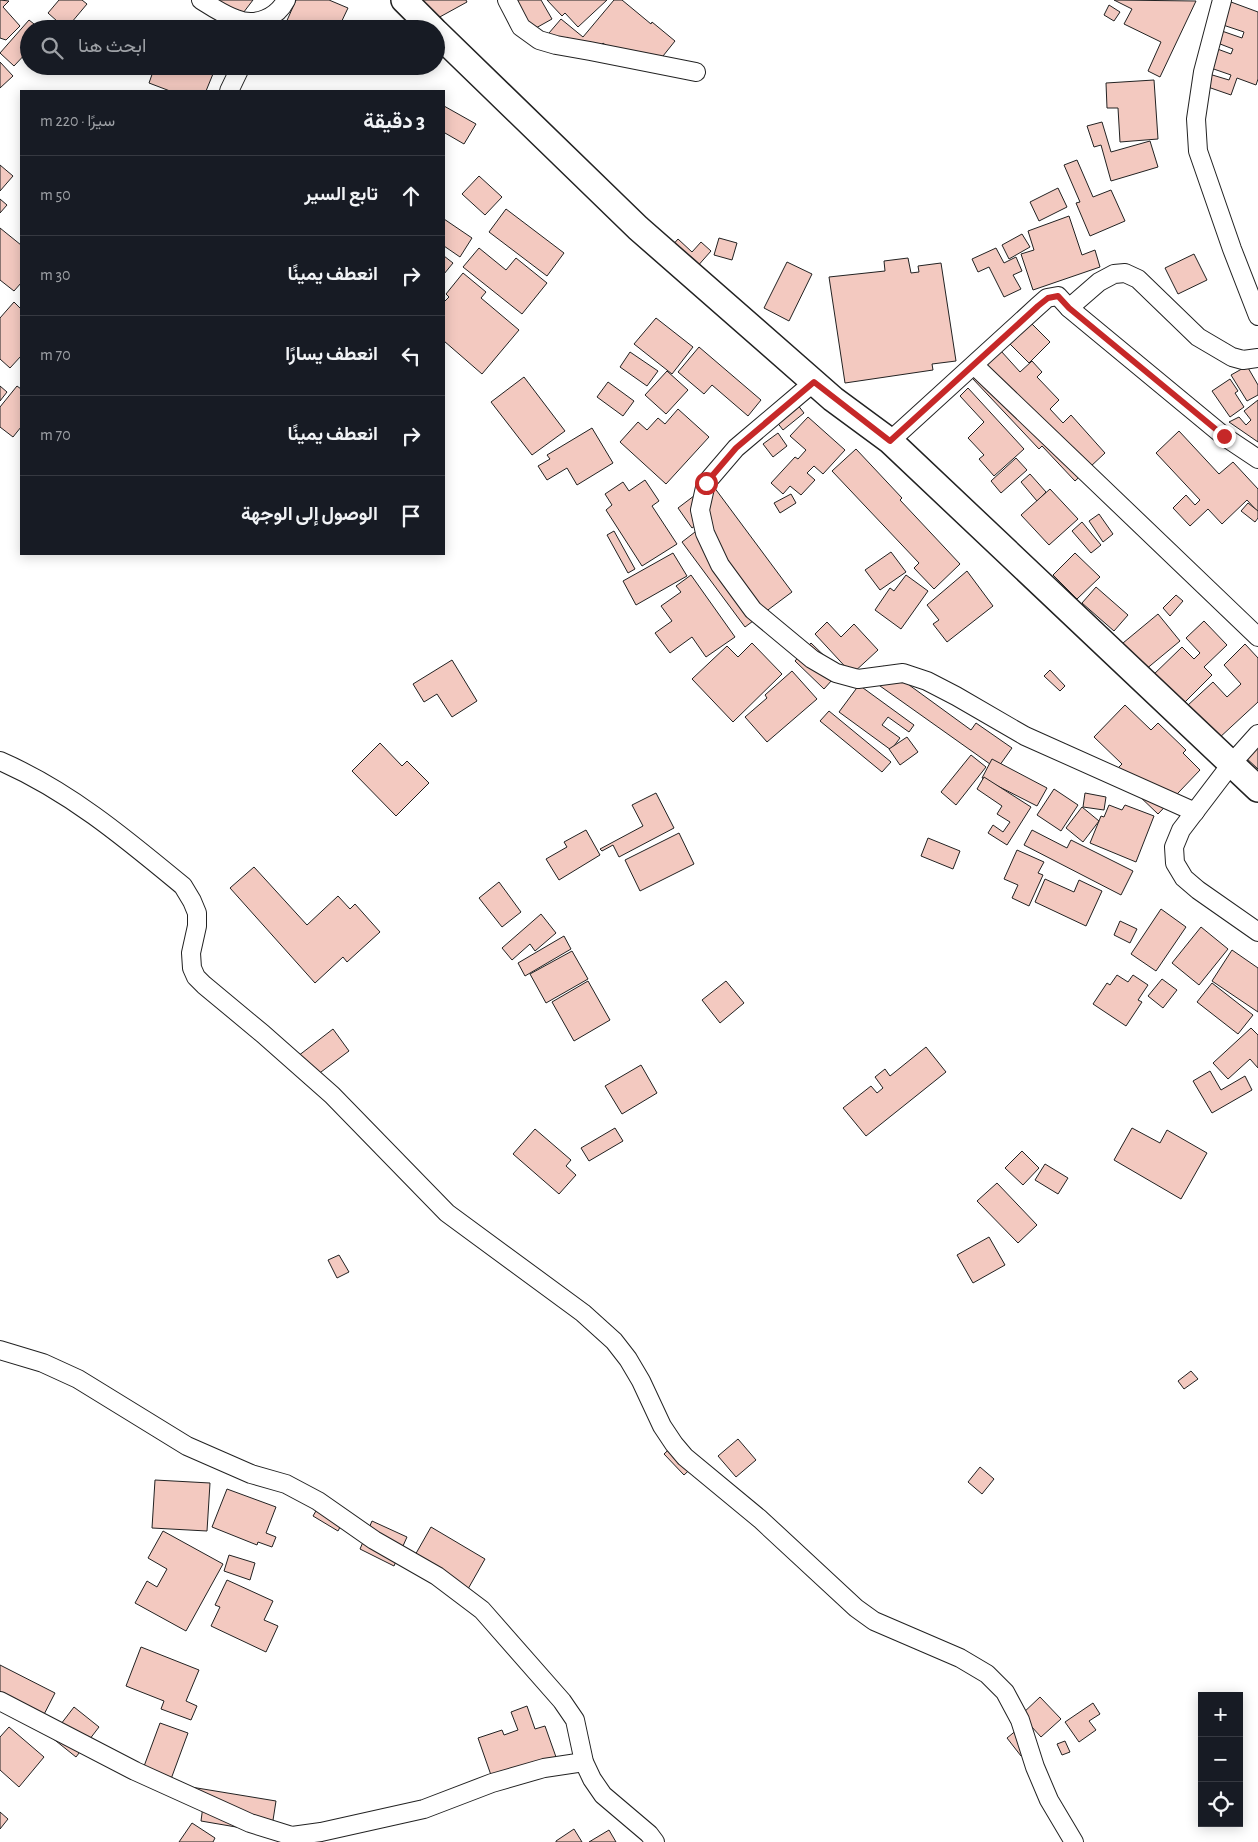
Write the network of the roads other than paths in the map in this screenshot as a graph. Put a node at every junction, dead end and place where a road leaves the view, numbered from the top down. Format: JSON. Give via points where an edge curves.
{"nodes":[{"id":1,"x":201,"y":0,"type":"edge"},
{"id":2,"x":286,"y":0,"type":"edge"},
{"id":3,"x":404,"y":0,"type":"edge"},
{"id":4,"x":507,"y":0,"type":"edge"},
{"id":5,"x":1222,"y":0,"type":"edge"},
{"id":6,"x":237,"y":20,"type":"edge"},
{"id":7,"x":268,"y":20,"type":"edge"},
{"id":8,"x":424,"y":20,"type":"edge"},
{"id":9,"x":445,"y":41,"type":"edge"},
{"id":10,"x":696,"y":72,"type":"dead end"},
{"id":11,"x":237,"y":75,"type":"edge"},
{"id":12,"x":229,"y":90,"type":"edge"},
{"id":13,"x":1069,"y":308,"type":"junction"},
{"id":14,"x":1258,"y":316,"type":"edge"},
{"id":15,"x":1258,"y":358,"type":"edge"},
{"id":16,"x":974,"y":365,"type":"junction"},
{"id":17,"x":814,"y":382,"type":"junction"},
{"id":18,"x":890,"y":441,"type":"junction"},
{"id":19,"x":1258,"y":459,"type":"edge"},
{"id":20,"x":1258,"y":637,"type":"edge"},
{"id":21,"x":1258,"y":734,"type":"edge"},
{"id":22,"x":0,"y":762,"type":"edge"},
{"id":23,"x":1232,"y":763,"type":"junction"},
{"id":24,"x":1258,"y":789,"type":"edge"},
{"id":25,"x":1195,"y":812,"type":"junction"},
{"id":26,"x":1258,"y":932,"type":"edge"},
{"id":27,"x":0,"y":1350,"type":"edge"},
{"id":28,"x":0,"y":1701,"type":"edge"},
{"id":29,"x":584,"y":1762,"type":"junction"},
{"id":30,"x":655,"y":1842,"type":"edge"},
{"id":31,"x":1074,"y":1842,"type":"edge"}],
"edges":[{"from":1,"to":6,"type":"street"},
{"from":2,"to":7,"type":"street"},
{"from":3,"to":8,"type":"main road"},
{"from":4,"to":10,"type":"street","via":[[521,27],[539,40]]},
{"from":5,"to":14,"type":"street","via":[[1202,72],[1196,119],[1198,151]]},
{"from":9,"to":17,"type":"main road","via":[[638,228]]},
{"from":11,"to":12,"type":"street"},
{"from":13,"to":15,"type":"street","via":[[1099,282],[1114,274],[1125,273],[1138,279],[1198,337],[1232,357],[1242,360]]},
{"from":13,"to":16,"type":"street","via":[[1058,296],[1048,298]]},
{"from":13,"to":19,"type":"street","via":[[1224,436]]},
{"from":16,"to":18,"type":"street"},
{"from":16,"to":20,"type":"street"},
{"from":17,"to":18,"type":"main road"},
{"from":17,"to":25,"type":"street","via":[[736,448],[706,483],[700,510],[705,533],[720,565],[753,610],[812,659],[836,673],[858,679],[903,673],[927,681],[1025,736]]},
{"from":18,"to":23,"type":"main road"},
{"from":21,"to":23,"type":"street"},
{"from":22,"to":31,"type":"street","via":[[30,774],[88,810],[183,886],[197,913],[191,953],[196,977],[332,1095],[447,1213],[583,1314],[614,1341],[641,1381],[662,1426],[685,1457],[874,1621],[960,1658],[988,1674],[1005,1692],[1020,1720],[1049,1800]]},
{"from":23,"to":24,"type":"main road"},
{"from":23,"to":25,"type":"street"},
{"from":25,"to":26,"type":"street","via":[[1180,830],[1174,847],[1175,863],[1184,878],[1198,890]]},
{"from":27,"to":29,"type":"street","via":[[43,1363],[78,1379],[187,1446],[251,1474],[286,1484],[437,1576],[482,1610],[562,1701],[575,1720]]},
{"from":28,"to":29,"type":"street","via":[[152,1779],[250,1823],[292,1836],[424,1809],[544,1768]]},
{"from":29,"to":30,"type":"street","via":[[603,1795],[650,1834]]}]}
